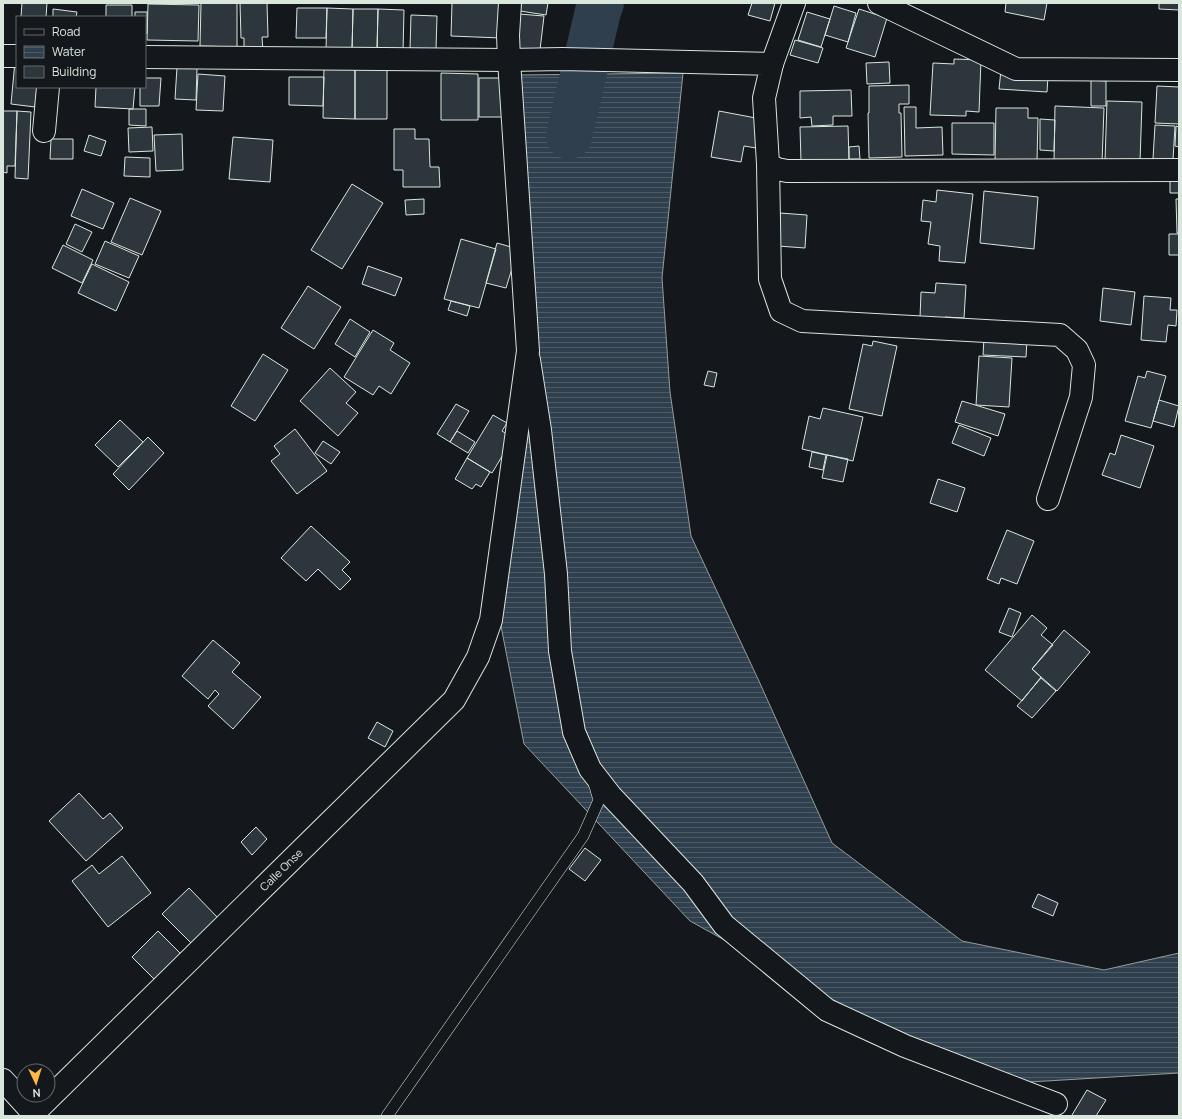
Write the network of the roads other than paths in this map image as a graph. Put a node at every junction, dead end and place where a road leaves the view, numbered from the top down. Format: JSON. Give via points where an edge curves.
{"nodes":[{"id":1,"x":510,"y":3,"type":"edge"},
{"id":2,"x":794,"y":3,"type":"edge"},
{"id":3,"x":880,"y":3,"type":"edge"},
{"id":4,"x":3,"y":56,"type":"edge"},
{"id":5,"x":16,"y":56,"type":"edge"},
{"id":6,"x":146,"y":58,"type":"edge"},
{"id":7,"x":509,"y":60,"type":"junction"},
{"id":8,"x":772,"y":64,"type":"junction"},
{"id":9,"x":1179,"y":70,"type":"edge"},
{"id":10,"x":48,"y":88,"type":"edge"},
{"id":11,"x":44,"y":131,"type":"dead end"},
{"id":12,"x":768,"y":164,"type":"junction"},
{"id":13,"x":1179,"y":170,"type":"edge"},
{"id":14,"x":528,"y":351,"type":"junction"},
{"id":15,"x":1048,"y":499,"type":"dead end"},
{"id":16,"x":590,"y":769,"type":"junction"},
{"id":17,"x":3,"y":1080,"type":"edge"},
{"id":18,"x":1056,"y":1104,"type":"dead end"},
{"id":19,"x":32,"y":1114,"type":"edge"},
{"id":20,"x":387,"y":1116,"type":"edge"}],
"edges":[{"from":1,"to":7,"type":"street"},
{"from":2,"to":8,"type":"street"},
{"from":3,"to":9,"type":"street","via":[[1016,69]]},
{"from":4,"to":5,"type":"street"},
{"from":6,"to":7,"type":"street"},
{"from":7,"to":8,"type":"street"},
{"from":7,"to":14,"type":"street"},
{"from":8,"to":12,"type":"street","via":[[764,98]]},
{"from":10,"to":11,"type":"street"},
{"from":12,"to":13,"type":"street","via":[[787,171]]},
{"from":12,"to":15,"type":"street","via":[[770,279],[781,311],[802,321],[1060,335],[1077,350],[1084,365],[1081,397]]},
{"from":14,"to":16,"type":"street","via":[[555,559],[560,651],[574,732]]},
{"from":14,"to":19,"type":"street","name":"Calle Onse","via":[[491,620],[478,656],[454,700]]},
{"from":16,"to":18,"type":"street","via":[[611,796],[693,883],[724,925],[827,1010],[905,1046]]},
{"from":16,"to":20,"type":"lane","via":[[598,800],[583,836]]},
{"from":17,"to":19,"type":"street"}]}
